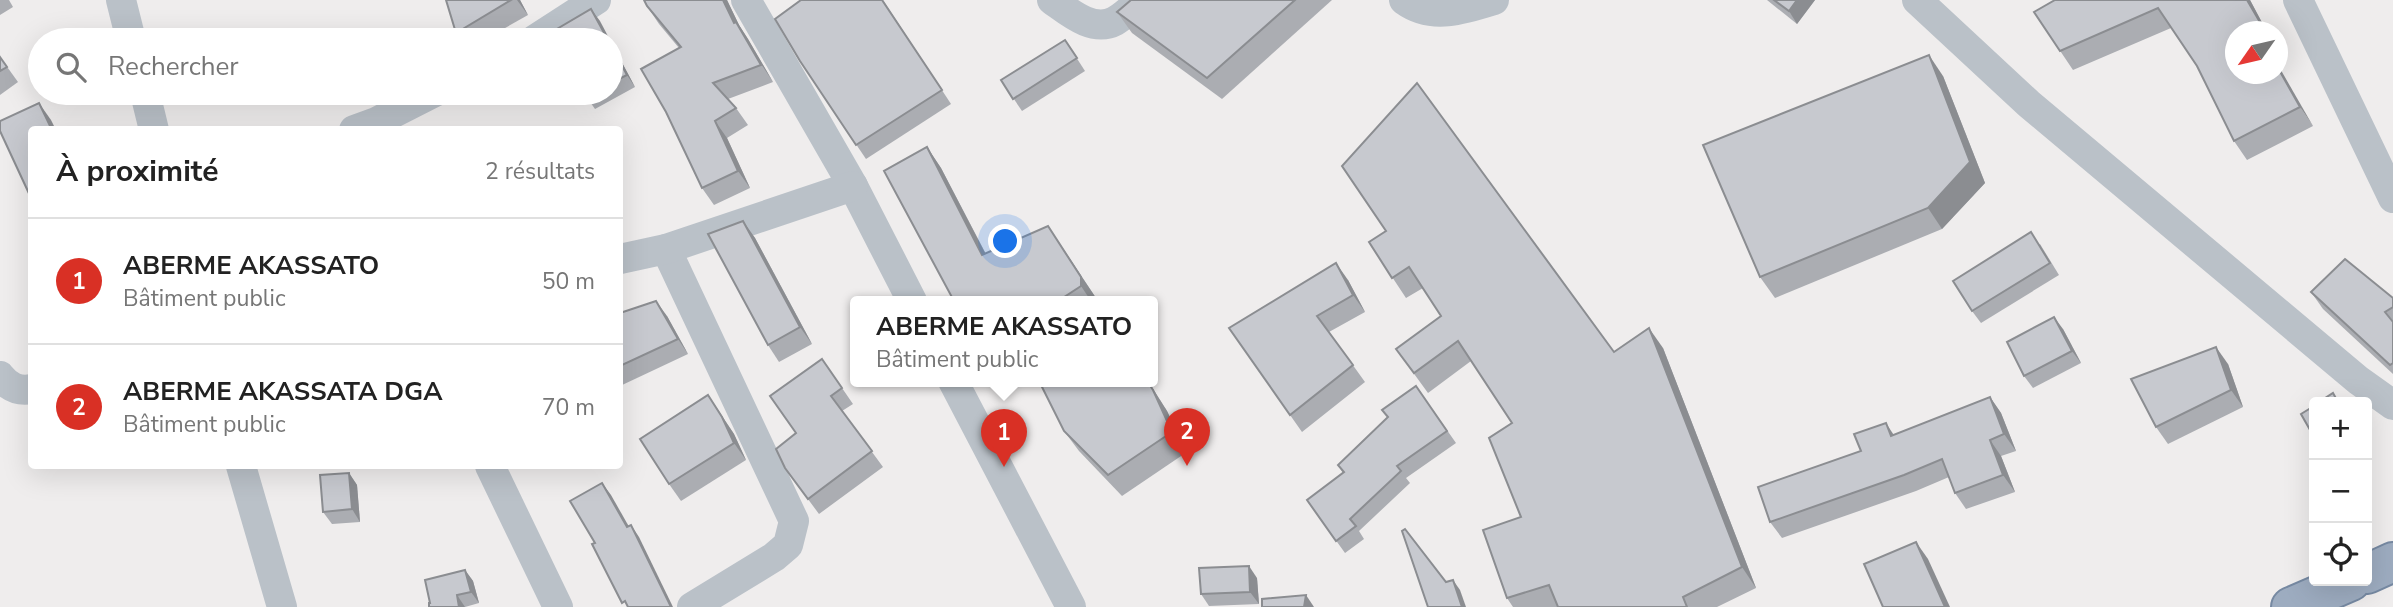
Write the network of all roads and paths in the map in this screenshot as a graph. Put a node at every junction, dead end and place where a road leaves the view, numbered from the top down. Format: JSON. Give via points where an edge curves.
{"nodes":[{"id":1,"x":121,"y":0,"type":"edge"},
{"id":2,"x":596,"y":0,"type":"edge"},
{"id":3,"x":746,"y":0,"type":"edge"},
{"id":4,"x":1052,"y":0,"type":"edge"},
{"id":5,"x":1142,"y":0,"type":"edge"},
{"id":6,"x":1404,"y":0,"type":"edge"},
{"id":7,"x":1494,"y":0,"type":"edge"},
{"id":8,"x":1917,"y":0,"type":"edge"},
{"id":9,"x":2298,"y":0,"type":"edge"},
{"id":10,"x":128,"y":28,"type":"edge"},
{"id":11,"x":553,"y":28,"type":"edge"},
{"id":12,"x":148,"y":105,"type":"edge"},
{"id":13,"x":409,"y":105,"type":"edge"},
{"id":14,"x":153,"y":126,"type":"edge"},
{"id":15,"x":366,"y":126,"type":"edge"},
{"id":16,"x":853,"y":187,"type":"junction"},
{"id":17,"x":2393,"y":198,"type":"edge"},
{"id":18,"x":666,"y":249,"type":"junction"},
{"id":19,"x":623,"y":258,"type":"edge"},
{"id":20,"x":909,"y":296,"type":"edge"},
{"id":21,"x":0,"y":376,"type":"edge"},
{"id":22,"x":956,"y":387,"type":"edge"},
{"id":23,"x":28,"y":390,"type":"edge"},
{"id":24,"x":2393,"y":405,"type":"edge"},
{"id":25,"x":242,"y":469,"type":"edge"},
{"id":26,"x":491,"y":469,"type":"edge"},
{"id":27,"x":2393,"y":562,"type":"edge"},
{"id":28,"x":2372,"y":572,"type":"edge"},
{"id":29,"x":2339,"y":586,"type":"edge"},
{"id":30,"x":282,"y":607,"type":"edge"},
{"id":31,"x":558,"y":607,"type":"edge"},
{"id":32,"x":692,"y":607,"type":"edge"},
{"id":33,"x":1071,"y":607,"type":"edge"},
{"id":34,"x":2291,"y":607,"type":"edge"}],
"edges":[{"from":1,"to":10,"type":"street"},
{"from":2,"to":11,"type":"street"},
{"from":3,"to":16,"type":"street"},
{"from":4,"to":5,"type":"street","via":[[1080,19],[1097,24],[1113,23]]},
{"from":6,"to":7,"type":"street","via":[[1432,12],[1450,13]]},
{"from":8,"to":24,"type":"street","via":[[2029,104]]},
{"from":9,"to":17,"type":"street"},
{"from":12,"to":14,"type":"street"},
{"from":13,"to":15,"type":"street"},
{"from":16,"to":18,"type":"street"},
{"from":16,"to":20,"type":"street"},
{"from":18,"to":19,"type":"street"},
{"from":18,"to":32,"type":"street","via":[[794,521],[788,545],[781,551]]},
{"from":21,"to":23,"type":"street","via":[[7,385]]},
{"from":22,"to":33,"type":"street"},
{"from":25,"to":30,"type":"street"},
{"from":26,"to":31,"type":"street"},
{"from":27,"to":28,"type":"highway"},
{"from":29,"to":34,"type":"highway"}]}
